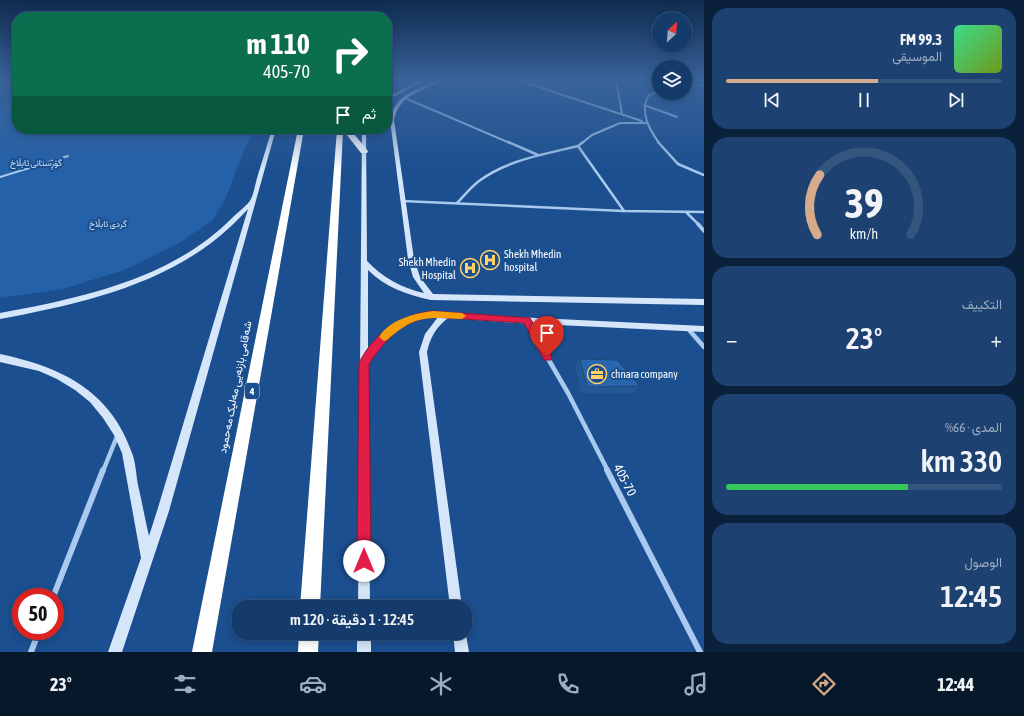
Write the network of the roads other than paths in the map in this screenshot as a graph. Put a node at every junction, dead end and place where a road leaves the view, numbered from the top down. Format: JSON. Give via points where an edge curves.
{"nodes":[{"id":1,"x":434,"y":110,"type":"edge"},
{"id":2,"x":611,"y":110,"type":"edge"},
{"id":3,"x":621,"y":110,"type":"edge"},
{"id":4,"x":643,"y":110,"type":"edge"},
{"id":5,"x":658,"y":110,"type":"edge"},
{"id":6,"x":622,"y":114,"type":"junction"},
{"id":7,"x":677,"y":118,"type":"dead end"},
{"id":8,"x":392,"y":120,"type":"edge"},
{"id":9,"x":646,"y":123,"type":"junction"},
{"id":10,"x":273,"y":134,"type":"edge"},
{"id":11,"x":300,"y":134,"type":"edge"},
{"id":12,"x":340,"y":134,"type":"edge"},
{"id":13,"x":350,"y":134,"type":"edge"},
{"id":14,"x":364,"y":134,"type":"edge"},
{"id":15,"x":578,"y":146,"type":"junction"},
{"id":16,"x":364,"y":151,"type":"junction"},
{"id":17,"x":538,"y":155,"type":"junction"},
{"id":18,"x":68,"y":156,"type":"dead end"},
{"id":19,"x":704,"y":175,"type":"edge"},
{"id":20,"x":0,"y":177,"type":"edge"},
{"id":21,"x":253,"y":200,"type":"junction"},
{"id":22,"x":402,"y":201,"type":"junction"},
{"id":23,"x":458,"y":203,"type":"junction"},
{"id":24,"x":624,"y":211,"type":"junction"},
{"id":25,"x":686,"y":212,"type":"junction"},
{"id":26,"x":704,"y":212,"type":"edge"},
{"id":27,"x":704,"y":231,"type":"edge"},
{"id":28,"x":364,"y":262,"type":"junction"},
{"id":29,"x":431,"y":297,"type":"junction"},
{"id":30,"x":704,"y":302,"type":"edge"},
{"id":31,"x":446,"y":315,"type":"junction"},
{"id":32,"x":0,"y":316,"type":"edge"},
{"id":33,"x":526,"y":320,"type":"junction"},
{"id":34,"x":687,"y":328,"type":"junction"},
{"id":35,"x":704,"y":329,"type":"edge"},
{"id":36,"x":704,"y":347,"type":"edge"},
{"id":37,"x":0,"y":358,"type":"edge"},
{"id":38,"x":364,"y":363,"type":"junction"},
{"id":39,"x":119,"y":432,"type":"junction"},
{"id":40,"x":147,"y":559,"type":"junction"},
{"id":41,"x":57,"y":588,"type":"edge"},
{"id":42,"x":310,"y":600,"type":"edge"},
{"id":43,"x":364,"y":600,"type":"edge"},
{"id":44,"x":455,"y":600,"type":"edge"},
{"id":45,"x":36,"y":640,"type":"edge"},
{"id":46,"x":309,"y":640,"type":"edge"},
{"id":47,"x":364,"y":640,"type":"edge"},
{"id":48,"x":461,"y":640,"type":"edge"},
{"id":49,"x":31,"y":652,"type":"edge"},
{"id":50,"x":115,"y":652,"type":"edge"},
{"id":51,"x":202,"y":652,"type":"edge"},
{"id":52,"x":308,"y":652,"type":"edge"},
{"id":53,"x":364,"y":652,"type":"edge"},
{"id":54,"x":462,"y":652,"type":"edge"},
{"id":55,"x":700,"y":652,"type":"edge"}],
"edges":[{"from":1,"to":17,"type":"street"},
{"from":2,"to":6,"type":"street"},
{"from":3,"to":6,"type":"street"},
{"from":4,"to":9,"type":"street"},
{"from":5,"to":7,"type":"street"},
{"from":6,"to":9,"type":"street"},
{"from":8,"to":22,"type":"main road"},
{"from":9,"to":15,"type":"street","via":[[620,124],[592,135]]},
{"from":9,"to":19,"type":"street","via":[[667,155],[679,165]]},
{"from":10,"to":21,"type":"main road"},
{"from":11,"to":51,"type":"highway","name":"شەقامی بازنەیی مەلیک مەحمود","number":"4"},
{"from":12,"to":42,"type":"highway"},
{"from":13,"to":16,"type":"highway"},
{"from":14,"to":16,"type":"main road"},
{"from":15,"to":17,"type":"street"},
{"from":15,"to":24,"type":"street"},
{"from":16,"to":28,"type":"main road"},
{"from":17,"to":23,"type":"street","via":[[500,169],[479,181]]},
{"from":18,"to":20,"type":"lane"},
{"from":21,"to":32,"type":"main road","via":[[237,219],[214,238],[184,258],[145,277],[53,306]]},
{"from":21,"to":40,"type":"main road"},
{"from":22,"to":23,"type":"street"},
{"from":22,"to":29,"type":"main road","via":[[413,268]]},
{"from":23,"to":24,"type":"street"},
{"from":24,"to":25,"type":"street"},
{"from":25,"to":26,"type":"street"},
{"from":25,"to":27,"type":"street"},
{"from":28,"to":29,"type":"main road","via":[[390,284]]},
{"from":28,"to":38,"type":"main road"},
{"from":29,"to":30,"type":"main road"},
{"from":31,"to":33,"type":"main road"},
{"from":31,"to":38,"type":"main road","via":[[422,315],[400,324],[380,341]]},
{"from":31,"to":44,"type":"main road","via":[[432,327],[423,352]]},
{"from":33,"to":34,"type":"main road"},
{"from":33,"to":55,"type":"street","name":"405-70","via":[[568,394]]},
{"from":34,"to":35,"type":"main road"},
{"from":34,"to":36,"type":"street"},
{"from":37,"to":39,"type":"main road","via":[[22,361],[53,372],[80,387],[104,410]]},
{"from":38,"to":43,"type":"main road"},
{"from":39,"to":40,"type":"main road","via":[[128,454]]},
{"from":39,"to":41,"type":"street"},
{"from":40,"to":50,"type":"main road"},
{"from":45,"to":49,"type":"street"},
{"from":46,"to":52,"type":"highway"},
{"from":47,"to":53,"type":"main road"},
{"from":48,"to":54,"type":"main road"}]}
